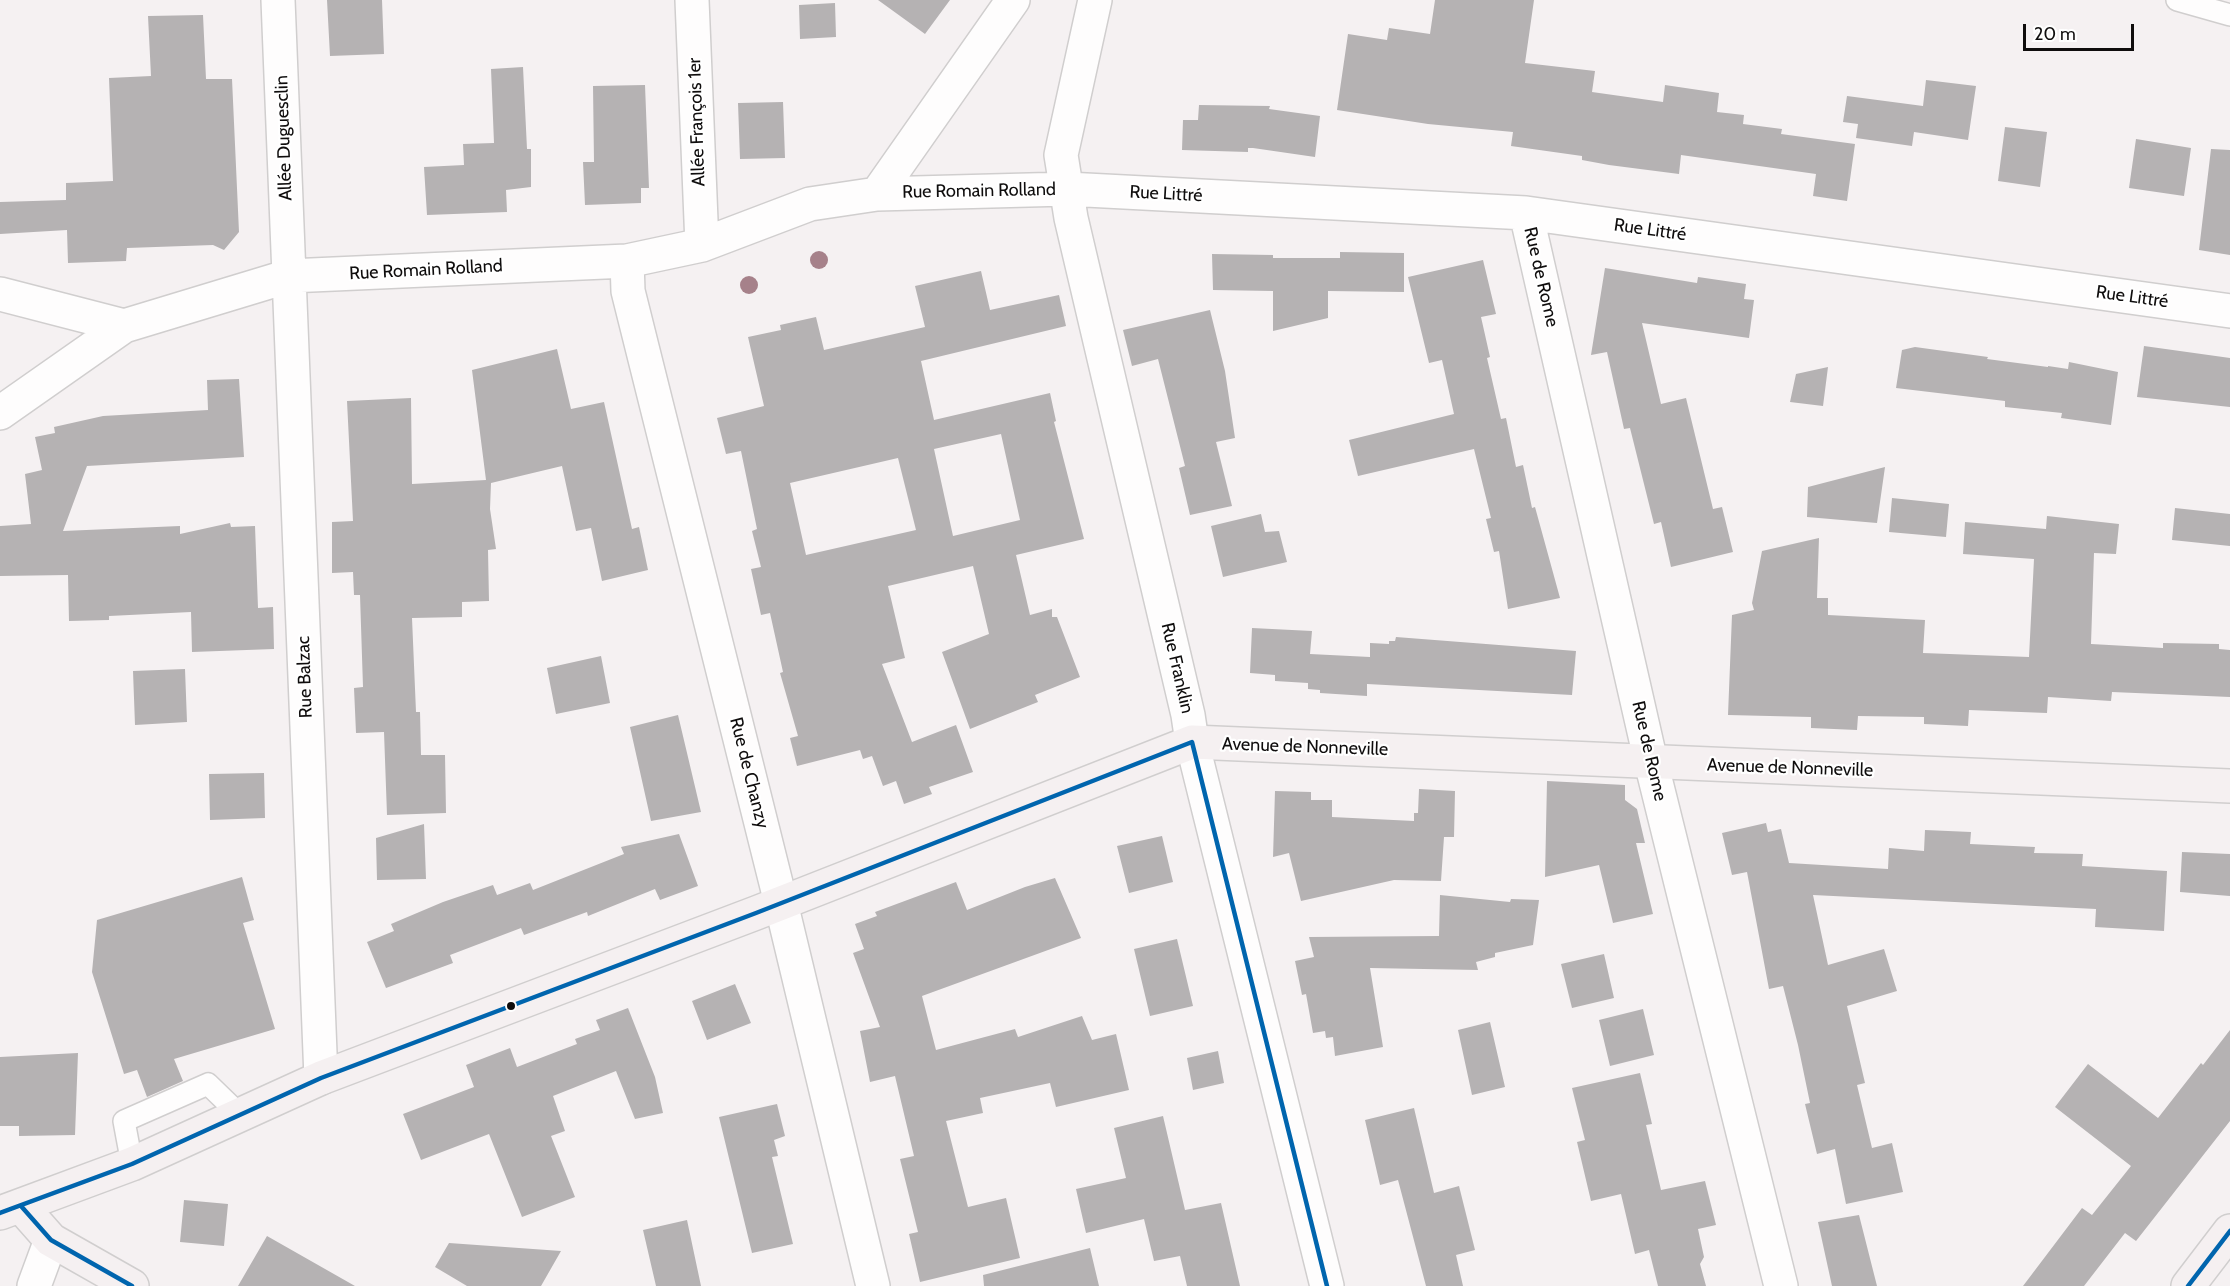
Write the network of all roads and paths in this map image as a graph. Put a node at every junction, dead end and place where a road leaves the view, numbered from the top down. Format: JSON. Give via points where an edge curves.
{"nodes":[{"id":1,"x":278,"y":0,"type":"edge"},
{"id":2,"x":692,"y":0,"type":"edge"},
{"id":3,"x":1013,"y":0,"type":"edge"},
{"id":4,"x":1095,"y":0,"type":"edge"},
{"id":5,"x":2177,"y":0,"type":"edge"},
{"id":6,"x":2230,"y":15,"type":"edge"},
{"id":7,"x":1067,"y":189,"type":"junction"},
{"id":8,"x":877,"y":194,"type":"junction"},
{"id":9,"x":1526,"y":213,"type":"junction"},
{"id":10,"x":702,"y":245,"type":"junction"},
{"id":11,"x":627,"y":261,"type":"junction"},
{"id":12,"x":289,"y":276,"type":"junction"},
{"id":13,"x":0,"y":294,"type":"edge"},
{"id":14,"x":2230,"y":311,"type":"edge"},
{"id":15,"x":124,"y":326,"type":"junction"},
{"id":16,"x":0,"y":413,"type":"edge"},
{"id":17,"x":1192,"y":742,"type":"junction"},
{"id":18,"x":1651,"y":762,"type":"junction"},
{"id":19,"x":2230,"y":786,"type":"edge"},
{"id":20,"x":781,"y":903,"type":"junction"},
{"id":21,"x":321,"y":1078,"type":"junction"},
{"id":22,"x":10,"y":1209,"type":"edge"},
{"id":23,"x":2230,"y":1231,"type":"edge"},
{"id":24,"x":51,"y":1240,"type":"junction"},
{"id":25,"x":34,"y":1286,"type":"edge"},
{"id":26,"x":132,"y":1286,"type":"edge"},
{"id":27,"x":873,"y":1286,"type":"edge"},
{"id":28,"x":1327,"y":1286,"type":"edge"},
{"id":29,"x":1781,"y":1286,"type":"edge"},
{"id":30,"x":2188,"y":1286,"type":"edge"}],
"edges":[{"from":1,"to":12,"type":"street","name":"Allée Duguesclin"},
{"from":2,"to":10,"type":"street","name":"Allée François 1er"},
{"from":3,"to":8,"type":"street","name":"Rue Romain Rolland"},
{"from":4,"to":7,"type":"street","name":"Rue Romain Rolland","via":[[1061,155]]},
{"from":5,"to":6,"type":"lane"},
{"from":7,"to":8,"type":"street","name":"Rue Romain Rolland"},
{"from":7,"to":9,"type":"street","name":"Rue Littré"},
{"from":7,"to":17,"type":"street","name":"Rue Franklin"},
{"from":8,"to":10,"type":"street","name":"Rue Romain Rolland","via":[[810,204]]},
{"from":9,"to":14,"type":"street","name":"Rue Littré"},
{"from":9,"to":18,"type":"street","name":"Rue de Rome"},
{"from":10,"to":11,"type":"street","name":"Rue Romain Rolland"},
{"from":11,"to":12,"type":"street","name":"Rue Romain Rolland"},
{"from":11,"to":20,"type":"street","name":"Rue de Chanzy","via":[[628,291]]},
{"from":12,"to":15,"type":"street","name":"Rue Romain Rolland"},
{"from":12,"to":21,"type":"street","name":"Rue Balzac"},
{"from":13,"to":15,"type":"street"},
{"from":15,"to":16,"type":"street","name":"Rue Romain Rolland"},
{"from":17,"to":18,"type":"street","name":"Avenue de Nonneville"},
{"from":17,"to":20,"type":"street","name":"Avenue de Nonneville"},
{"from":17,"to":28,"type":"street","name":"Rue Franklin"},
{"from":18,"to":19,"type":"street","name":"Avenue de Nonneville"},
{"from":18,"to":29,"type":"street","name":"Rue de Rome"},
{"from":20,"to":21,"type":"street","name":"Avenue de Nonneville"},
{"from":20,"to":27,"type":"street","name":"Rue de Chanzy"},
{"from":21,"to":22,"type":"street","name":"Avenue de Nonneville","via":[[132,1164]]},
{"from":22,"to":24,"type":"street"},
{"from":23,"to":30,"type":"street"},
{"from":24,"to":25,"type":"street"},
{"from":24,"to":26,"type":"street"}]}
